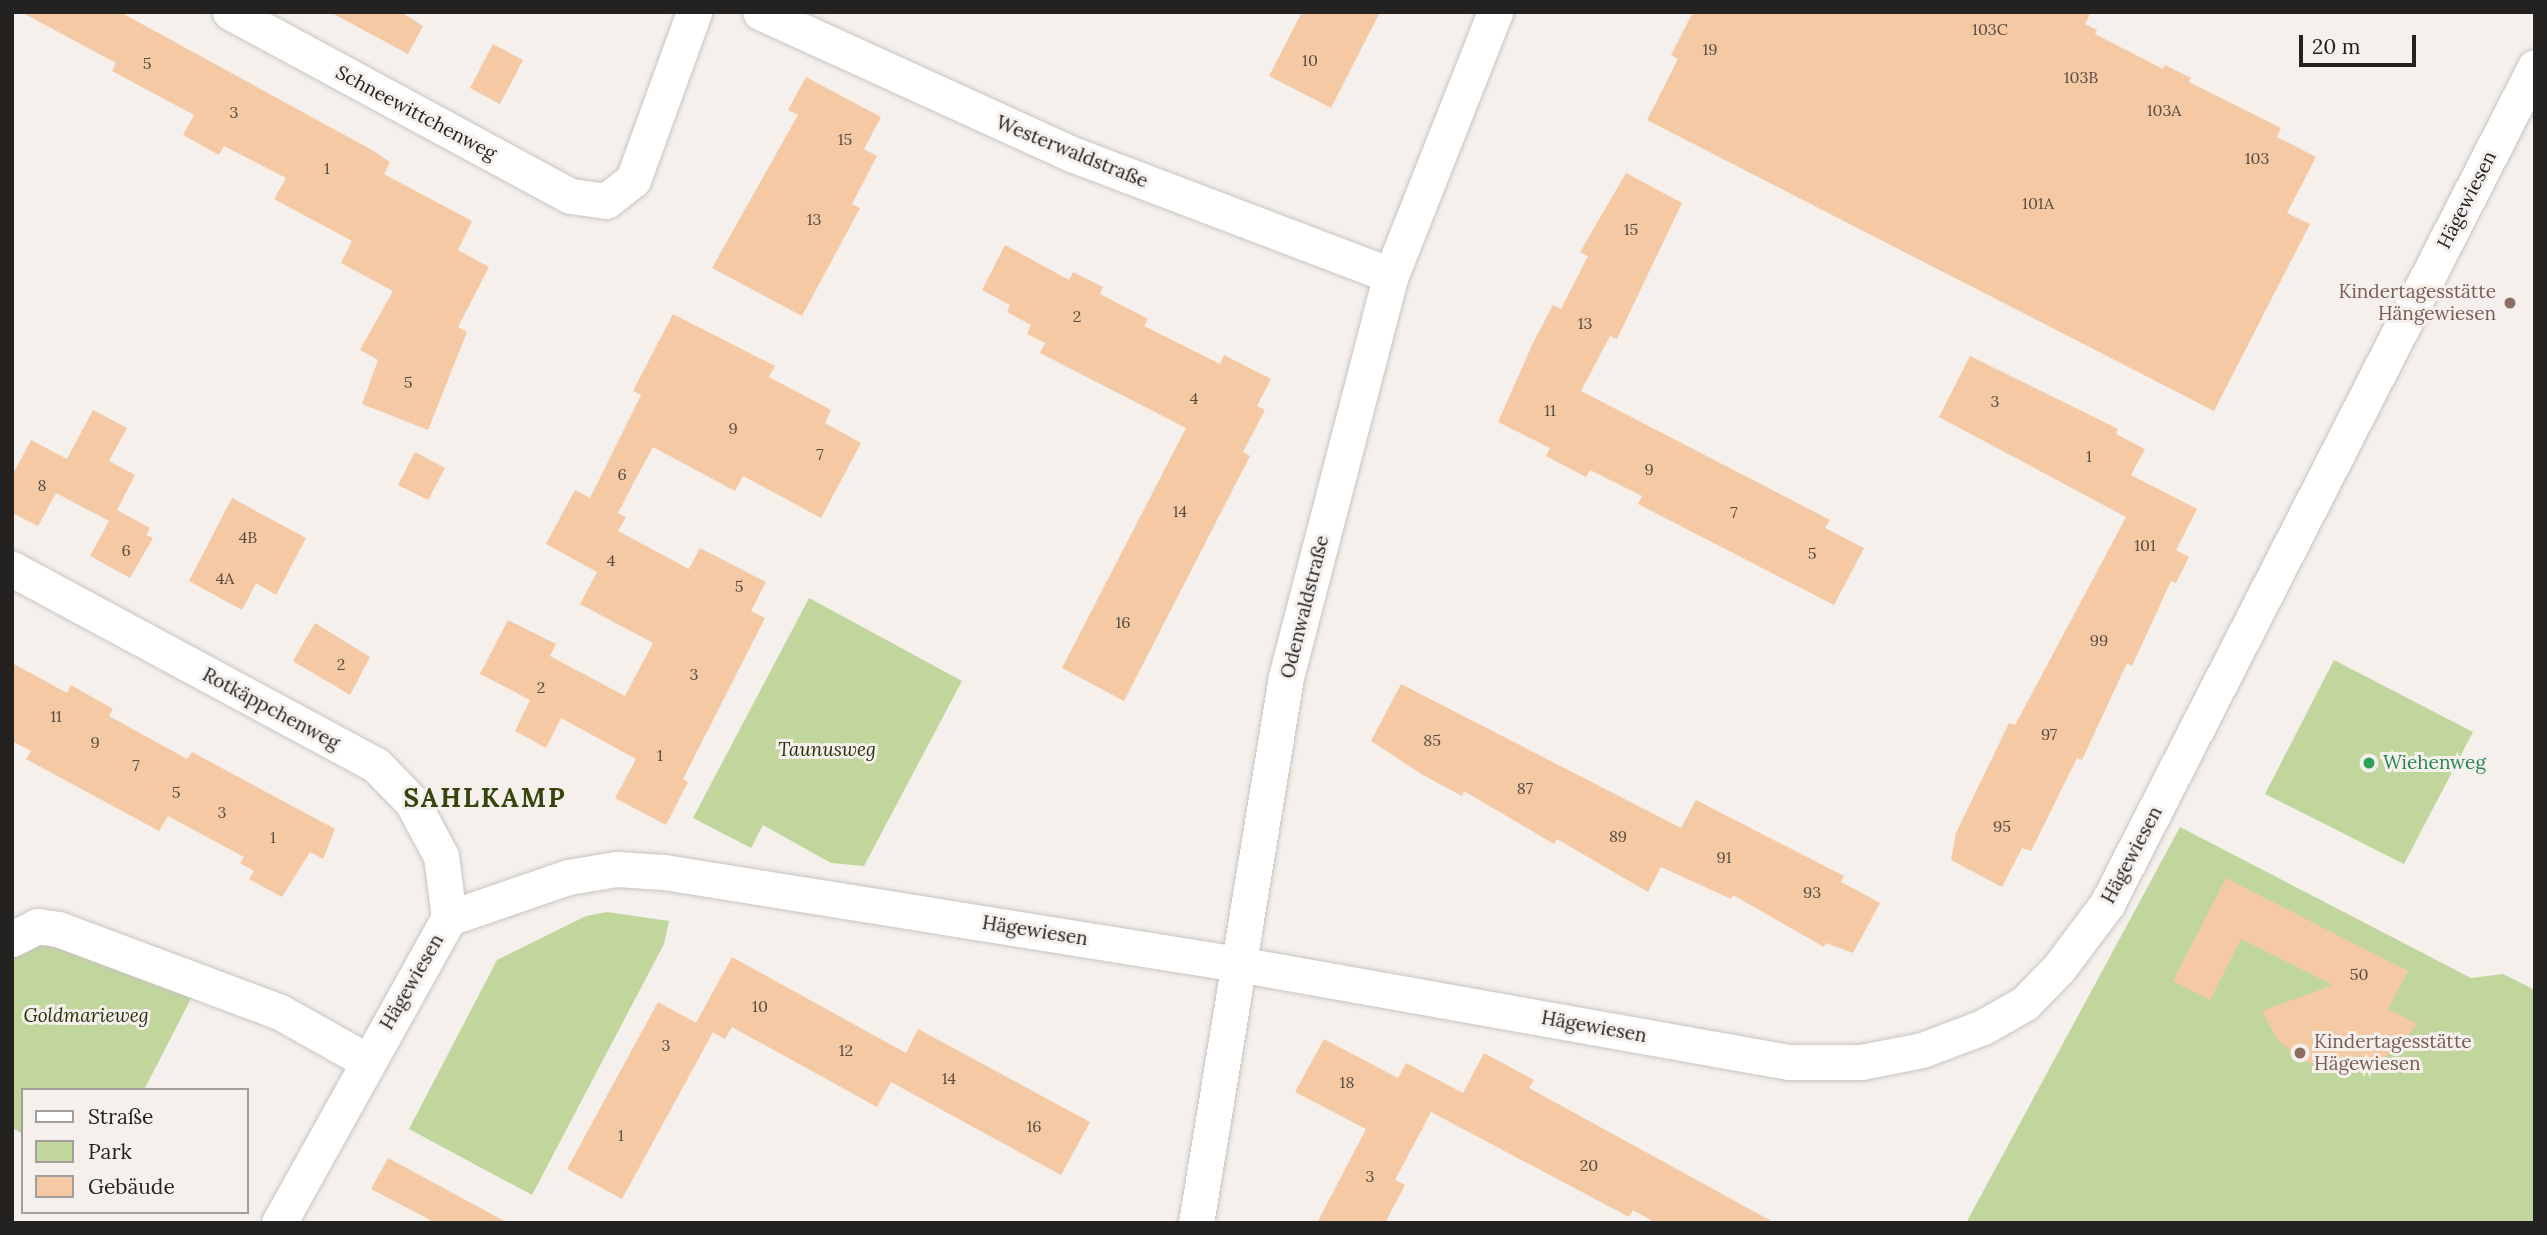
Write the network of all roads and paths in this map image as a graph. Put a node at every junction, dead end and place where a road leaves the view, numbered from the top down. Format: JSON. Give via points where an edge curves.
{"nodes":[{"id":1,"x":230,"y":12,"type":"edge"},
{"id":2,"x":694,"y":12,"type":"edge"},
{"id":3,"x":760,"y":12,"type":"edge"},
{"id":4,"x":1495,"y":12,"type":"edge"},
{"id":5,"x":2535,"y":67,"type":"edge"},
{"id":6,"x":1391,"y":275,"type":"junction"},
{"id":7,"x":12,"y":569,"type":"edge"},
{"id":8,"x":449,"y":918,"type":"junction"},
{"id":9,"x":12,"y":939,"type":"edge"},
{"id":10,"x":1238,"y":964,"type":"junction"},
{"id":11,"x":366,"y":1061,"type":"junction"},
{"id":12,"x":279,"y":1223,"type":"edge"},
{"id":13,"x":1196,"y":1223,"type":"edge"}],
"edges":[{"from":1,"to":2,"type":"street","name":"Schneewittchenweg","via":[[571,197],[606,201],[633,180]]},
{"from":3,"to":6,"type":"street","name":"Westerwaldstraße","via":[[1072,154]]},
{"from":4,"to":6,"type":"street","name":"Odenwaldstraße"},
{"from":5,"to":10,"type":"street","name":"Hägewiesen","via":[[2107,904],[2059,968],[2025,1003],[1983,1027],[1922,1050],[1861,1062],[1789,1062]]},
{"from":6,"to":10,"type":"street","name":"Odenwaldstraße","via":[[1286,677]]},
{"from":7,"to":8,"type":"street","name":"Rotkäppchenweg","via":[[376,765],[412,802],[441,856]]},
{"from":8,"to":10,"type":"street","name":"Hägewiesen","via":[[568,877],[628,870]]},
{"from":8,"to":11,"type":"street","name":"Hägewiesen"},
{"from":9,"to":11,"type":"street","via":[[38,926],[58,929],[281,1012]]},
{"from":10,"to":13,"type":"street","name":"Odenwaldstraße"},
{"from":11,"to":12,"type":"street","name":"Hägewiesen"}]}
